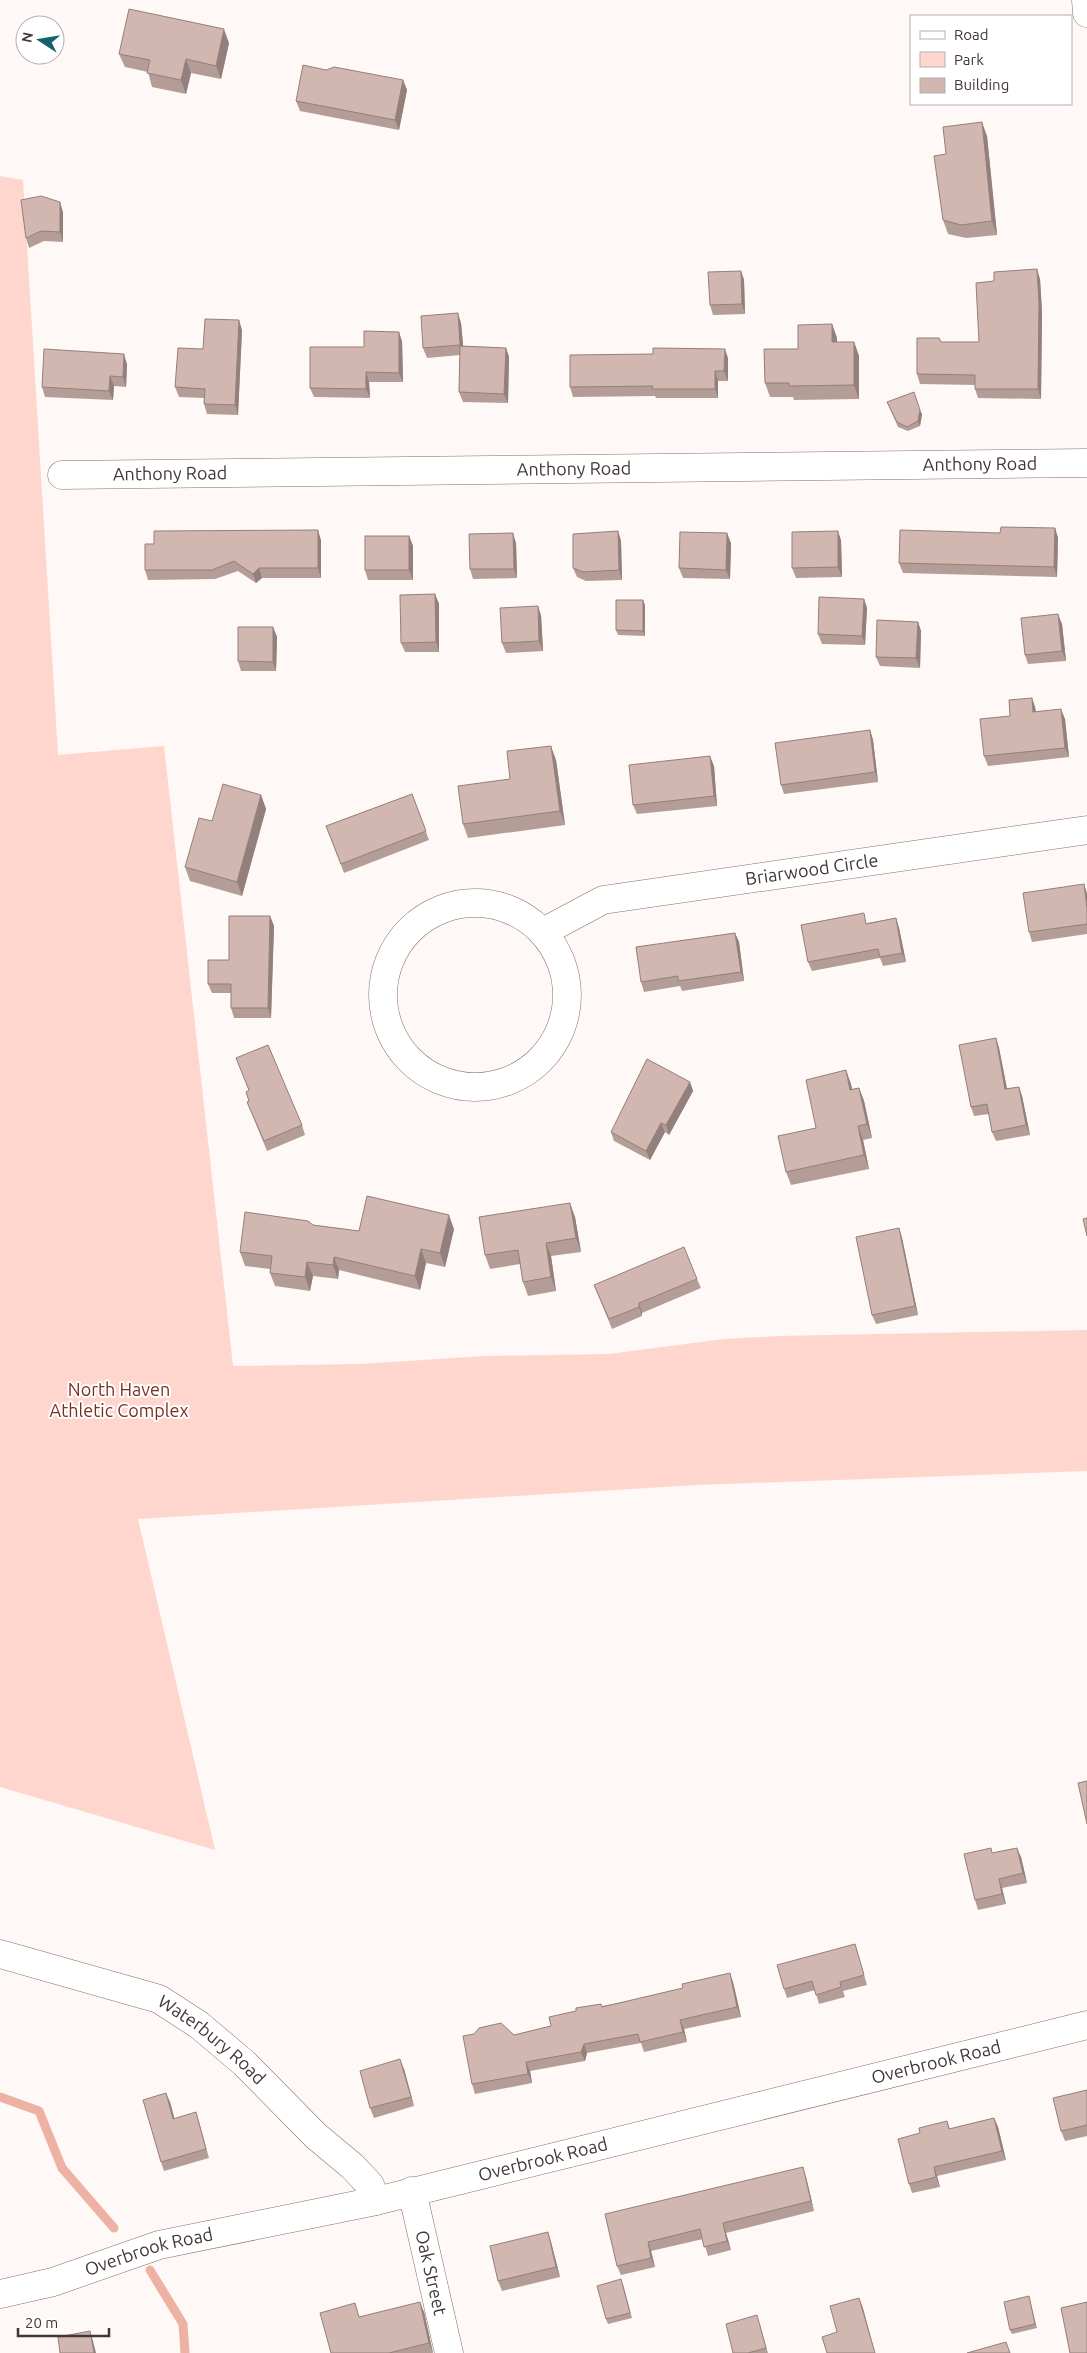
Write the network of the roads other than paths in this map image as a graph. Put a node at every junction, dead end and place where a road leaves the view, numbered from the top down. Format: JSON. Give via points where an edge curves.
{"nodes":[{"id":1,"x":1086,"y":0,"type":"edge"},
{"id":2,"x":1087,"y":13,"type":"edge"},
{"id":3,"x":1087,"y":462,"type":"edge"},
{"id":4,"x":62,"y":475,"type":"dead end"},
{"id":5,"x":1087,"y":830,"type":"edge"},
{"id":6,"x":543,"y":932,"type":"junction"},
{"id":7,"x":0,"y":1954,"type":"edge"},
{"id":8,"x":1087,"y":2025,"type":"edge"},
{"id":9,"x":412,"y":2191,"type":"junction"},
{"id":10,"x":376,"y":2201,"type":"junction"},
{"id":11,"x":0,"y":2294,"type":"edge"},
{"id":12,"x":449,"y":2353,"type":"edge"}],
"edges":[{"from":1,"to":2,"type":"street"},
{"from":3,"to":4,"type":"street","name":"Anthony Road"},
{"from":5,"to":6,"type":"street","name":"Briarwood Circle","via":[[602,900]]},
{"from":6,"to":6,"type":"street","via":[[517,913],[489,904],[460,904],[432,913],[409,931],[392,955],[384,983],[384,1012],[394,1040],[412,1063],[438,1080],[469,1088],[500,1084],[529,1070],[551,1048],[564,1019],[566,987],[558,956]]},
{"from":7,"to":10,"type":"street","name":"Waterbury Road","via":[[159,1999],[199,2025],[244,2063],[316,2136],[352,2166],[370,2185]]},
{"from":8,"to":9,"type":"street","name":"Overbrook Road"},
{"from":9,"to":10,"type":"street","name":"Overbrook Road"},
{"from":9,"to":12,"type":"street","name":"Oak Street"},
{"from":10,"to":11,"type":"street","name":"Overbrook Road","via":[[159,2245],[54,2282]]}]}
